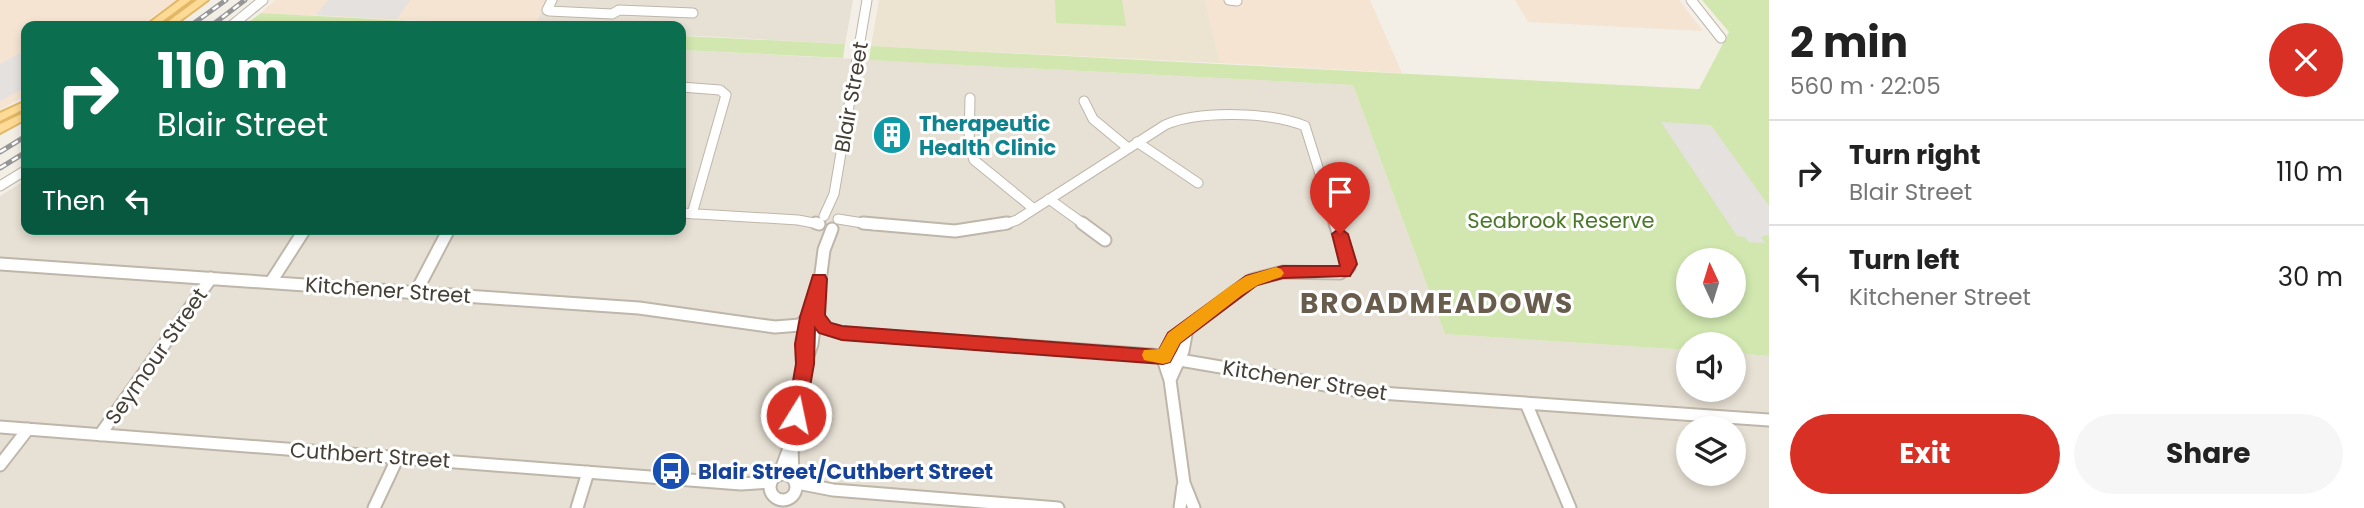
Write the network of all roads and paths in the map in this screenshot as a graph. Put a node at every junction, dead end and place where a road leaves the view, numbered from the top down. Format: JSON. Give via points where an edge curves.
{"nodes":[{"id":1,"x":187,"y":0,"type":"edge"},
{"id":2,"x":203,"y":0,"type":"edge"},
{"id":3,"x":263,"y":0,"type":"edge"},
{"id":4,"x":552,"y":0,"type":"edge"},
{"id":5,"x":623,"y":0,"type":"edge"},
{"id":6,"x":867,"y":0,"type":"edge"},
{"id":7,"x":1691,"y":0,"type":"edge"},
{"id":8,"x":619,"y":10,"type":"junction"},
{"id":9,"x":693,"y":13,"type":"dead end"},
{"id":10,"x":157,"y":21,"type":"edge"},
{"id":11,"x":174,"y":21,"type":"edge"},
{"id":12,"x":237,"y":21,"type":"edge"},
{"id":13,"x":1721,"y":38,"type":"dead end"},
{"id":14,"x":686,"y":87,"type":"edge"},
{"id":15,"x":970,"y":98,"type":"dead end"},
{"id":16,"x":1084,"y":101,"type":"dead end"},
{"id":17,"x":21,"y":107,"type":"edge"},
{"id":18,"x":0,"y":118,"type":"edge"},
{"id":19,"x":21,"y":118,"type":"edge"},
{"id":20,"x":0,"y":130,"type":"edge"},
{"id":21,"x":1133,"y":145,"type":"junction"},
{"id":22,"x":21,"y":173,"type":"edge"},
{"id":23,"x":1198,"y":183,"type":"dead end"},
{"id":24,"x":0,"y":186,"type":"edge"},
{"id":25,"x":1049,"y":200,"type":"junction"},
{"id":26,"x":1034,"y":209,"type":"junction"},
{"id":27,"x":686,"y":213,"type":"edge"},
{"id":28,"x":829,"y":222,"type":"junction"},
{"id":29,"x":302,"y":235,"type":"edge"},
{"id":30,"x":446,"y":235,"type":"edge"},
{"id":31,"x":1105,"y":240,"type":"dead end"},
{"id":32,"x":0,"y":264,"type":"edge"},
{"id":33,"x":211,"y":278,"type":"junction"},
{"id":34,"x":271,"y":282,"type":"junction"},
{"id":35,"x":416,"y":292,"type":"junction"},
{"id":36,"x":812,"y":317,"type":"junction"},
{"id":37,"x":775,"y":327,"type":"junction"},
{"id":38,"x":1188,"y":329,"type":"junction"},
{"id":39,"x":842,"y":333,"type":"junction"},
{"id":40,"x":808,"y":344,"type":"junction"},
{"id":41,"x":1163,"y":357,"type":"junction"},
{"id":42,"x":1178,"y":360,"type":"junction"},
{"id":43,"x":1170,"y":380,"type":"junction"},
{"id":44,"x":1526,"y":403,"type":"junction"},
{"id":45,"x":1769,"y":420,"type":"edge"},
{"id":46,"x":0,"y":427,"type":"edge"},
{"id":47,"x":28,"y":429,"type":"junction"},
{"id":48,"x":100,"y":435,"type":"junction"},
{"id":49,"x":792,"y":440,"type":"junction"},
{"id":50,"x":398,"y":457,"type":"junction"},
{"id":51,"x":0,"y":465,"type":"edge"},
{"id":52,"x":589,"y":472,"type":"junction"},
{"id":53,"x":1184,"y":483,"type":"junction"},
{"id":54,"x":773,"y":491,"type":"edge"},
{"id":55,"x":792,"y":492,"type":"edge"},
{"id":56,"x":983,"y":505,"type":"edge"},
{"id":57,"x":374,"y":508,"type":"edge"},
{"id":58,"x":577,"y":508,"type":"edge"},
{"id":59,"x":1058,"y":508,"type":"edge"},
{"id":60,"x":1180,"y":508,"type":"edge"},
{"id":61,"x":1194,"y":508,"type":"edge"},
{"id":62,"x":1570,"y":508,"type":"edge"}],
"edges":[{"from":1,"to":10,"type":"main road"},
{"from":2,"to":11,"type":"main road"},
{"from":3,"to":12,"type":"street"},
{"from":4,"to":8,"type":"street","via":[[547,10],[612,14]]},
{"from":5,"to":8,"type":"street"},
{"from":6,"to":28,"type":"street","name":"Blair Street"},
{"from":7,"to":13,"type":"street"},
{"from":8,"to":9,"type":"street"},
{"from":14,"to":27,"type":"street","via":[[720,90],[726,95]]},
{"from":15,"to":26,"type":"street","via":[[969,145],[974,160]]},
{"from":16,"to":21,"type":"street","via":[[1093,119]]},
{"from":17,"to":18,"type":"main road"},
{"from":19,"to":20,"type":"main road"},
{"from":21,"to":23,"type":"street"},
{"from":21,"to":25,"type":"street"},
{"from":21,"to":38,"type":"street","via":[[1164,125],[1192,117],[1301,123],[1310,133],[1348,270],[1283,272],[1252,280]]},
{"from":22,"to":24,"type":"street"},
{"from":25,"to":26,"type":"street"},
{"from":25,"to":31,"type":"street"},
{"from":26,"to":28,"type":"street","via":[[987,230]]},
{"from":27,"to":28,"type":"street"},
{"from":28,"to":36,"type":"street","name":"Blair Street"},
{"from":29,"to":34,"type":"street"},
{"from":30,"to":35,"type":"street"},
{"from":32,"to":33,"type":"street","name":"Kitchener Street"},
{"from":33,"to":34,"type":"street","name":"Kitchener Street"},
{"from":33,"to":48,"type":"street","name":"Seymour Street"},
{"from":34,"to":35,"type":"street","name":"Kitchener Street"},
{"from":35,"to":37,"type":"street","name":"Kitchener Street","via":[[639,308]]},
{"from":36,"to":37,"type":"street","via":[[797,326]]},
{"from":36,"to":39,"type":"street","via":[[825,328]]},
{"from":36,"to":40,"type":"street","name":"Blair Street"},
{"from":37,"to":40,"type":"street","via":[[797,334]]},
{"from":38,"to":41,"type":"street","via":[[1174,338]]},
{"from":38,"to":42,"type":"street"},
{"from":39,"to":40,"type":"street"},
{"from":39,"to":41,"type":"street","name":"Kitchener Street"},
{"from":40,"to":49,"type":"street","name":"Blair Street"},
{"from":41,"to":42,"type":"street","name":"Kitchener Street"},
{"from":41,"to":43,"type":"street"},
{"from":42,"to":43,"type":"street"},
{"from":42,"to":44,"type":"street","name":"Kitchener Street","via":[[1366,392]]},
{"from":43,"to":53,"type":"street"},
{"from":44,"to":45,"type":"street","name":"Kitchener Street"},
{"from":44,"to":62,"type":"street"},
{"from":46,"to":47,"type":"street","name":"Cuthbert Street"},
{"from":47,"to":48,"type":"street","name":"Cuthbert Street"},
{"from":47,"to":51,"type":"street"},
{"from":48,"to":50,"type":"street","name":"Cuthbert Street"},
{"from":49,"to":54,"type":"street","name":"Blair Street"},
{"from":49,"to":55,"type":"street","name":"Blair Street"},
{"from":50,"to":52,"type":"street","name":"Cuthbert Street"},
{"from":50,"to":57,"type":"street"},
{"from":52,"to":54,"type":"street","name":"Cuthbert Street","via":[[741,484]]},
{"from":52,"to":58,"type":"street"},
{"from":53,"to":60,"type":"street"},
{"from":53,"to":61,"type":"street"},
{"from":54,"to":55,"type":"street"},
{"from":54,"to":55,"type":"street","via":[[781,500]]},
{"from":55,"to":56,"type":"street","via":[[833,491]]},
{"from":56,"to":59,"type":"street"}]}
